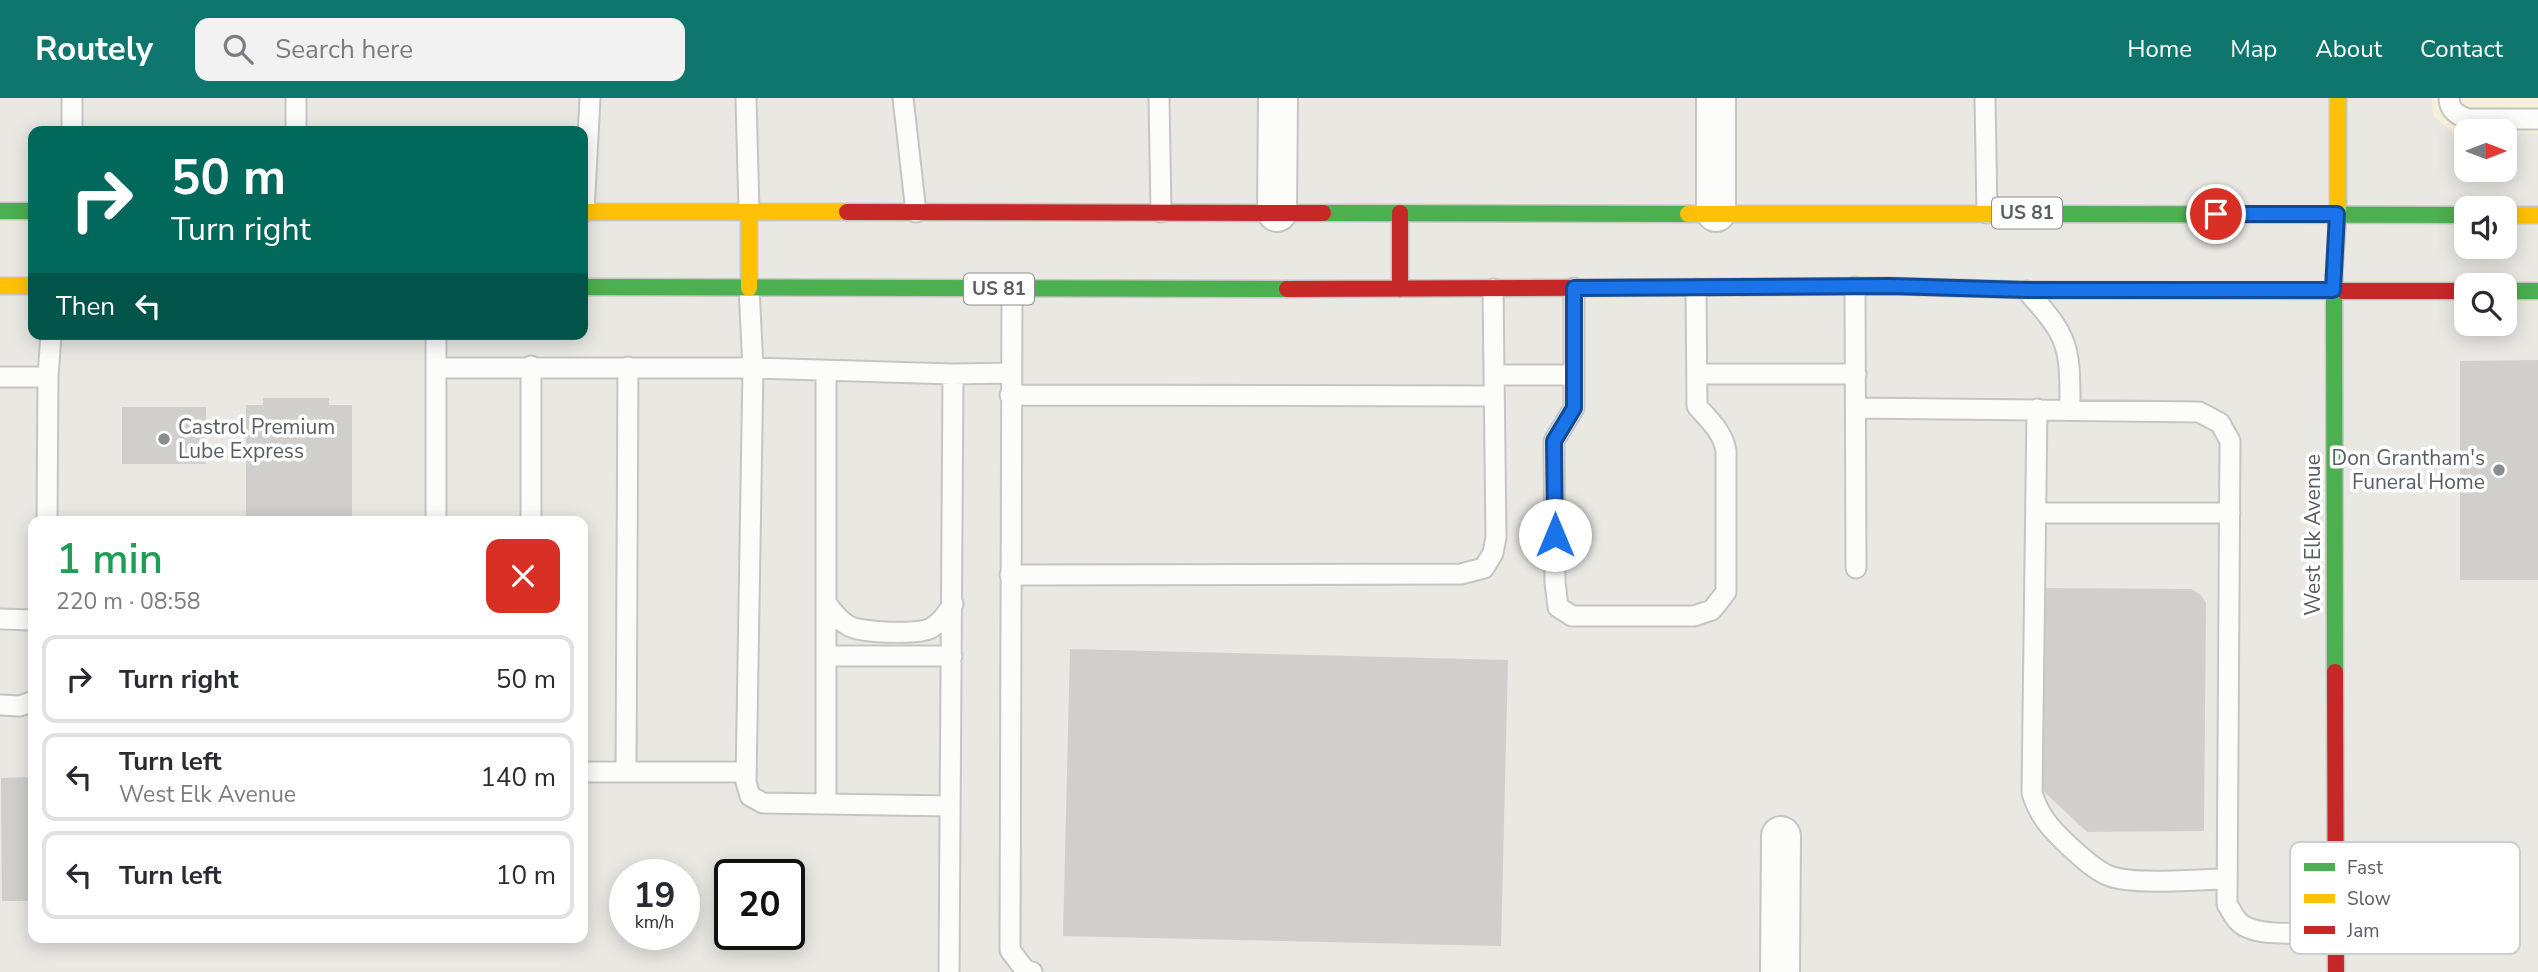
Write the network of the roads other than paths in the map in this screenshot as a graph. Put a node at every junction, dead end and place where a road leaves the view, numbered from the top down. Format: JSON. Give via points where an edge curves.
{"nodes":[{"id":1,"x":72,"y":98,"type":"edge"},
{"id":2,"x":296,"y":98,"type":"edge"},
{"id":3,"x":590,"y":98,"type":"edge"},
{"id":4,"x":746,"y":98,"type":"edge"},
{"id":5,"x":903,"y":98,"type":"edge"},
{"id":6,"x":1160,"y":98,"type":"edge"},
{"id":7,"x":1278,"y":98,"type":"edge"},
{"id":8,"x":1716,"y":98,"type":"edge"},
{"id":9,"x":1985,"y":98,"type":"edge"},
{"id":10,"x":2338,"y":98,"type":"edge"},
{"id":11,"x":2449,"y":98,"type":"edge"},
{"id":12,"x":2538,"y":119,"type":"edge"},
{"id":13,"x":72,"y":126,"type":"edge"},
{"id":14,"x":296,"y":126,"type":"edge"},
{"id":15,"x":588,"y":131,"type":"edge"},
{"id":16,"x":0,"y":211,"type":"edge"},
{"id":17,"x":28,"y":211,"type":"edge"},
{"id":18,"x":588,"y":212,"type":"edge"},
{"id":19,"x":749,"y":212,"type":"junction"},
{"id":20,"x":916,"y":212,"type":"junction"},
{"id":21,"x":1161,"y":212,"type":"junction"},
{"id":22,"x":1277,"y":212,"type":"junction"},
{"id":23,"x":1716,"y":212,"type":"junction"},
{"id":24,"x":1400,"y":213,"type":"junction"},
{"id":25,"x":1987,"y":213,"type":"junction"},
{"id":26,"x":2337,"y":214,"type":"junction"},
{"id":27,"x":2454,"y":215,"type":"edge"},
{"id":28,"x":2517,"y":215,"type":"edge"},
{"id":29,"x":2538,"y":215,"type":"edge"},
{"id":30,"x":0,"y":286,"type":"edge"},
{"id":31,"x":28,"y":286,"type":"edge"},
{"id":32,"x":588,"y":287,"type":"edge"},
{"id":33,"x":1855,"y":287,"type":"junction"},
{"id":34,"x":749,"y":288,"type":"junction"},
{"id":35,"x":1574,"y":288,"type":"junction"},
{"id":36,"x":1012,"y":289,"type":"junction"},
{"id":37,"x":1401,"y":289,"type":"junction"},
{"id":38,"x":1493,"y":289,"type":"junction"},
{"id":39,"x":1696,"y":289,"type":"junction"},
{"id":40,"x":2026,"y":290,"type":"junction"},
{"id":41,"x":2333,"y":290,"type":"junction"},
{"id":42,"x":2454,"y":291,"type":"edge"},
{"id":43,"x":2517,"y":291,"type":"edge"},
{"id":44,"x":2538,"y":291,"type":"edge"},
{"id":45,"x":51,"y":340,"type":"edge"},
{"id":46,"x":436,"y":340,"type":"edge"},
{"id":47,"x":531,"y":366,"type":"junction"},
{"id":48,"x":628,"y":367,"type":"junction"},
{"id":49,"x":436,"y":368,"type":"junction"},
{"id":50,"x":753,"y":368,"type":"junction"},
{"id":51,"x":826,"y":372,"type":"junction"},
{"id":52,"x":1011,"y":373,"type":"junction"},
{"id":53,"x":953,"y":374,"type":"junction"},
{"id":54,"x":1697,"y":374,"type":"junction"},
{"id":55,"x":1856,"y":374,"type":"junction"},
{"id":56,"x":1494,"y":375,"type":"junction"},
{"id":57,"x":1574,"y":375,"type":"junction"},
{"id":58,"x":0,"y":377,"type":"edge"},
{"id":59,"x":48,"y":377,"type":"junction"},
{"id":60,"x":1010,"y":395,"type":"junction"},
{"id":61,"x":1494,"y":396,"type":"junction"},
{"id":62,"x":1856,"y":408,"type":"junction"},
{"id":63,"x":2037,"y":410,"type":"junction"},
{"id":64,"x":2070,"y":410,"type":"junction"},
{"id":65,"x":2035,"y":513,"type":"junction"},
{"id":66,"x":2230,"y":513,"type":"junction"},
{"id":67,"x":47,"y":516,"type":"edge"},
{"id":68,"x":436,"y":516,"type":"edge"},
{"id":69,"x":531,"y":516,"type":"edge"},
{"id":70,"x":1856,"y":568,"type":"dead end"},
{"id":71,"x":1010,"y":575,"type":"junction"},
{"id":72,"x":826,"y":603,"type":"junction"},
{"id":73,"x":953,"y":604,"type":"junction"},
{"id":74,"x":0,"y":619,"type":"edge"},
{"id":75,"x":28,"y":620,"type":"edge"},
{"id":76,"x":826,"y":656,"type":"junction"},
{"id":77,"x":952,"y":656,"type":"junction"},
{"id":78,"x":28,"y":703,"type":"edge"},
{"id":79,"x":0,"y":705,"type":"edge"},
{"id":80,"x":588,"y":772,"type":"edge"},
{"id":81,"x":626,"y":772,"type":"junction"},
{"id":82,"x":746,"y":772,"type":"junction"},
{"id":83,"x":826,"y":804,"type":"junction"},
{"id":84,"x":950,"y":806,"type":"junction"},
{"id":85,"x":1781,"y":836,"type":"dead end"},
{"id":86,"x":2336,"y":842,"type":"edge"},
{"id":87,"x":2226,"y":879,"type":"junction"},
{"id":88,"x":2290,"y":933,"type":"edge"},
{"id":89,"x":2336,"y":954,"type":"edge"},
{"id":90,"x":1027,"y":971,"type":"edge"},
{"id":91,"x":949,"y":972,"type":"edge"},
{"id":92,"x":1780,"y":972,"type":"edge"},
{"id":93,"x":2336,"y":972,"type":"edge"}],
"edges":[{"from":1,"to":13,"type":"lane"},
{"from":2,"to":14,"type":"lane"},
{"from":3,"to":15,"type":"lane"},
{"from":4,"to":19,"type":"lane"},
{"from":5,"to":20,"type":"lane"},
{"from":6,"to":21,"type":"lane"},
{"from":7,"to":22,"type":"street"},
{"from":8,"to":23,"type":"street"},
{"from":9,"to":25,"type":"lane"},
{"from":10,"to":26,"type":"main road","name":"West Elk Avenue"},
{"from":11,"to":12,"type":"lane","via":[[2457,116],[2468,119]]},
{"from":16,"to":17,"type":"main road"},
{"from":18,"to":19,"type":"main road","number":"US 81"},
{"from":19,"to":20,"type":"main road","number":"US 81"},
{"from":19,"to":34,"type":"main road"},
{"from":20,"to":21,"type":"main road","number":"US 81"},
{"from":21,"to":22,"type":"main road","number":"US 81"},
{"from":22,"to":24,"type":"main road","number":"US 81"},
{"from":23,"to":24,"type":"main road","number":"US 81"},
{"from":23,"to":25,"type":"main road","number":"US 81"},
{"from":24,"to":37,"type":"main road"},
{"from":25,"to":26,"type":"main road","number":"US 81"},
{"from":26,"to":27,"type":"main road","number":"US 81"},
{"from":26,"to":41,"type":"main road","name":"West Elk Avenue"},
{"from":28,"to":29,"type":"main road"},
{"from":30,"to":31,"type":"main road"},
{"from":32,"to":34,"type":"main road","number":"US 81"},
{"from":33,"to":39,"type":"main road","number":"US 81"},
{"from":33,"to":40,"type":"main road","number":"US 81"},
{"from":33,"to":55,"type":"lane"},
{"from":34,"to":36,"type":"main road","number":"US 81"},
{"from":34,"to":50,"type":"lane"},
{"from":35,"to":38,"type":"main road","number":"US 81"},
{"from":35,"to":39,"type":"main road","number":"US 81"},
{"from":35,"to":57,"type":"lane"},
{"from":36,"to":37,"type":"main road","number":"US 81"},
{"from":36,"to":52,"type":"lane"},
{"from":37,"to":38,"type":"main road","number":"US 81"},
{"from":38,"to":56,"type":"lane"},
{"from":39,"to":54,"type":"lane"},
{"from":40,"to":41,"type":"main road","number":"US 81"},
{"from":40,"to":64,"type":"lane","via":[[2065,340]]},
{"from":41,"to":42,"type":"main road","number":"US 81"},
{"from":41,"to":86,"type":"main road","name":"West Elk Avenue"},
{"from":43,"to":44,"type":"main road"},
{"from":45,"to":59,"type":"lane"},
{"from":46,"to":49,"type":"lane"},
{"from":47,"to":48,"type":"lane"},
{"from":47,"to":49,"type":"lane"},
{"from":47,"to":69,"type":"lane"},
{"from":48,"to":50,"type":"lane"},
{"from":48,"to":81,"type":"lane"},
{"from":49,"to":68,"type":"lane"},
{"from":50,"to":51,"type":"lane"},
{"from":50,"to":82,"type":"lane"},
{"from":51,"to":53,"type":"lane"},
{"from":51,"to":72,"type":"lane"},
{"from":52,"to":53,"type":"lane"},
{"from":52,"to":60,"type":"lane"},
{"from":53,"to":73,"type":"lane"},
{"from":54,"to":55,"type":"lane"},
{"from":54,"to":57,"type":"lane","via":[[1697,406],[1724,441],[1726,592],[1712,610],[1694,616],[1572,616],[1558,607],[1554,441],[1574,408]]},
{"from":55,"to":62,"type":"lane"},
{"from":56,"to":57,"type":"lane"},
{"from":56,"to":61,"type":"lane"},
{"from":58,"to":59,"type":"lane"},
{"from":59,"to":67,"type":"lane"},
{"from":60,"to":61,"type":"lane"},
{"from":60,"to":71,"type":"lane"},
{"from":61,"to":71,"type":"lane","via":[[1496,537],[1484,568],[1461,574]]},
{"from":62,"to":63,"type":"lane"},
{"from":62,"to":70,"type":"lane"},
{"from":63,"to":64,"type":"lane"},
{"from":63,"to":65,"type":"lane"},
{"from":64,"to":66,"type":"lane","via":[[2199,412],[2220,423],[2230,441]]},
{"from":65,"to":66,"type":"lane"},
{"from":65,"to":87,"type":"lane","via":[[2032,793],[2038,812],[2089,864],[2109,876]]},
{"from":66,"to":87,"type":"lane"},
{"from":71,"to":90,"type":"lane","via":[[1010,950]]},
{"from":72,"to":73,"type":"lane","via":[[851,628],[906,631],[928,630],[942,621]]},
{"from":72,"to":76,"type":"lane"},
{"from":73,"to":77,"type":"lane"},
{"from":74,"to":75,"type":"lane"},
{"from":76,"to":77,"type":"lane"},
{"from":76,"to":83,"type":"lane"},
{"from":77,"to":84,"type":"lane"},
{"from":78,"to":79,"type":"lane"},
{"from":80,"to":81,"type":"lane"},
{"from":81,"to":82,"type":"lane"},
{"from":82,"to":83,"type":"lane","via":[[750,796],[763,803]]},
{"from":83,"to":84,"type":"lane"},
{"from":84,"to":91,"type":"lane"},
{"from":85,"to":92,"type":"street"},
{"from":87,"to":88,"type":"lane","via":[[2227,904],[2240,924]]},
{"from":89,"to":93,"type":"main road","name":"West Elk Avenue"}]}
